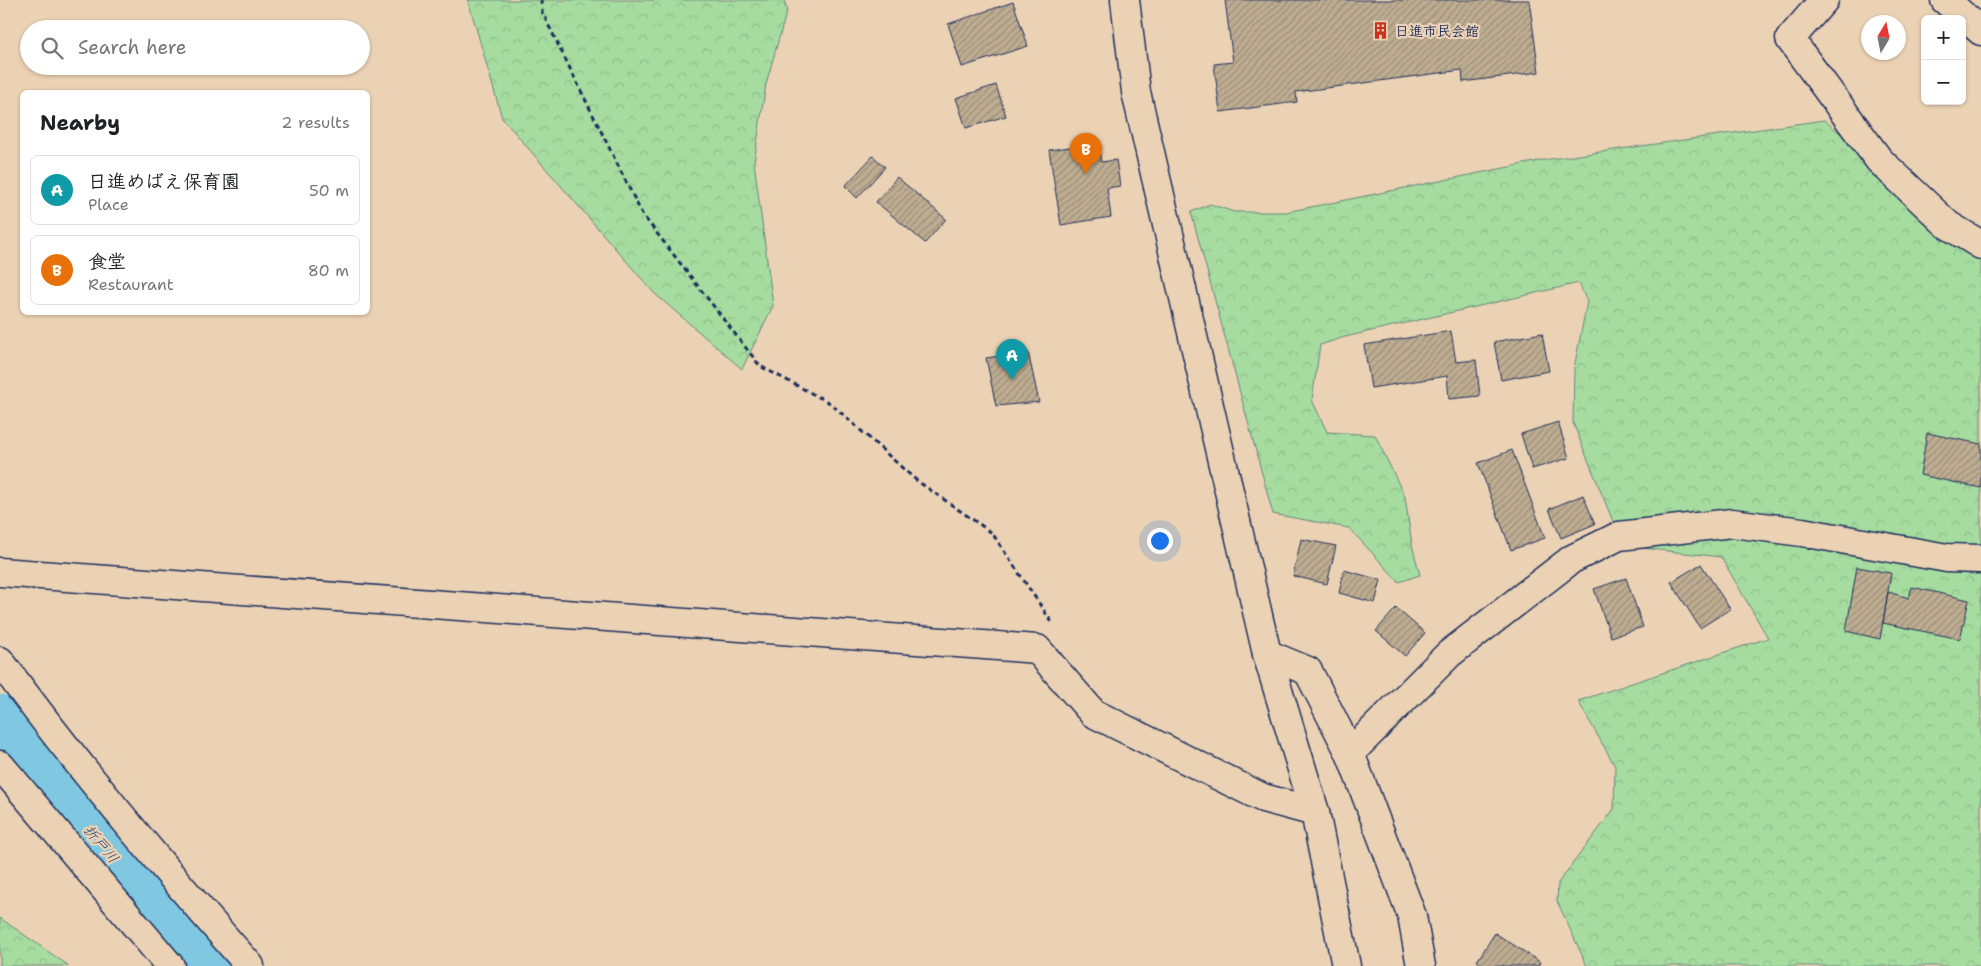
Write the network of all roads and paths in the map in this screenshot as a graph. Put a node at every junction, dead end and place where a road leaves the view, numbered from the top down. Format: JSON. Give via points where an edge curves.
{"nodes":[{"id":1,"x":541,"y":0,"type":"edge"},
{"id":2,"x":1125,"y":0,"type":"edge"},
{"id":3,"x":1824,"y":0,"type":"edge"},
{"id":4,"x":1945,"y":0,"type":"edge"},
{"id":5,"x":1981,"y":32,"type":"edge"},
{"id":6,"x":1981,"y":245,"type":"edge"},
{"id":7,"x":1981,"y":559,"type":"edge"},
{"id":8,"x":0,"y":572,"type":"edge"},
{"id":9,"x":1057,"y":630,"type":"dead end"},
{"id":10,"x":1267,"y":654,"type":"junction"},
{"id":11,"x":0,"y":662,"type":"edge"},
{"id":12,"x":1350,"y":753,"type":"junction"},
{"id":13,"x":0,"y":765,"type":"edge"},
{"id":14,"x":1315,"y":812,"type":"junction"},
{"id":15,"x":170,"y":966,"type":"edge"},
{"id":16,"x":250,"y":966,"type":"edge"},
{"id":17,"x":1346,"y":966,"type":"edge"},
{"id":18,"x":1422,"y":966,"type":"edge"}],
"edges":[{"from":1,"to":9,"type":"path","via":[[542,12],[642,214],[760,366],[830,403],[916,480],[992,533]]},
{"from":2,"to":10,"type":"street","via":[[1136,92]]},
{"from":3,"to":6,"type":"street","via":[[1790,39],[1879,160],[1948,226]]},
{"from":4,"to":5,"type":"street"},
{"from":7,"to":12,"type":"street","via":[[1947,558],[1732,523],[1619,536],[1572,559],[1449,654]]},
{"from":8,"to":14,"type":"street","via":[[1037,649],[1093,713],[1264,798]]},
{"from":10,"to":12,"type":"street","via":[[1308,671]]},
{"from":10,"to":14,"type":"street"},
{"from":11,"to":16,"type":"street","via":[[160,865]]},
{"from":12,"to":18,"type":"street","via":[[1412,916]]},
{"from":13,"to":15,"type":"street"},
{"from":14,"to":17,"type":"street"}]}
